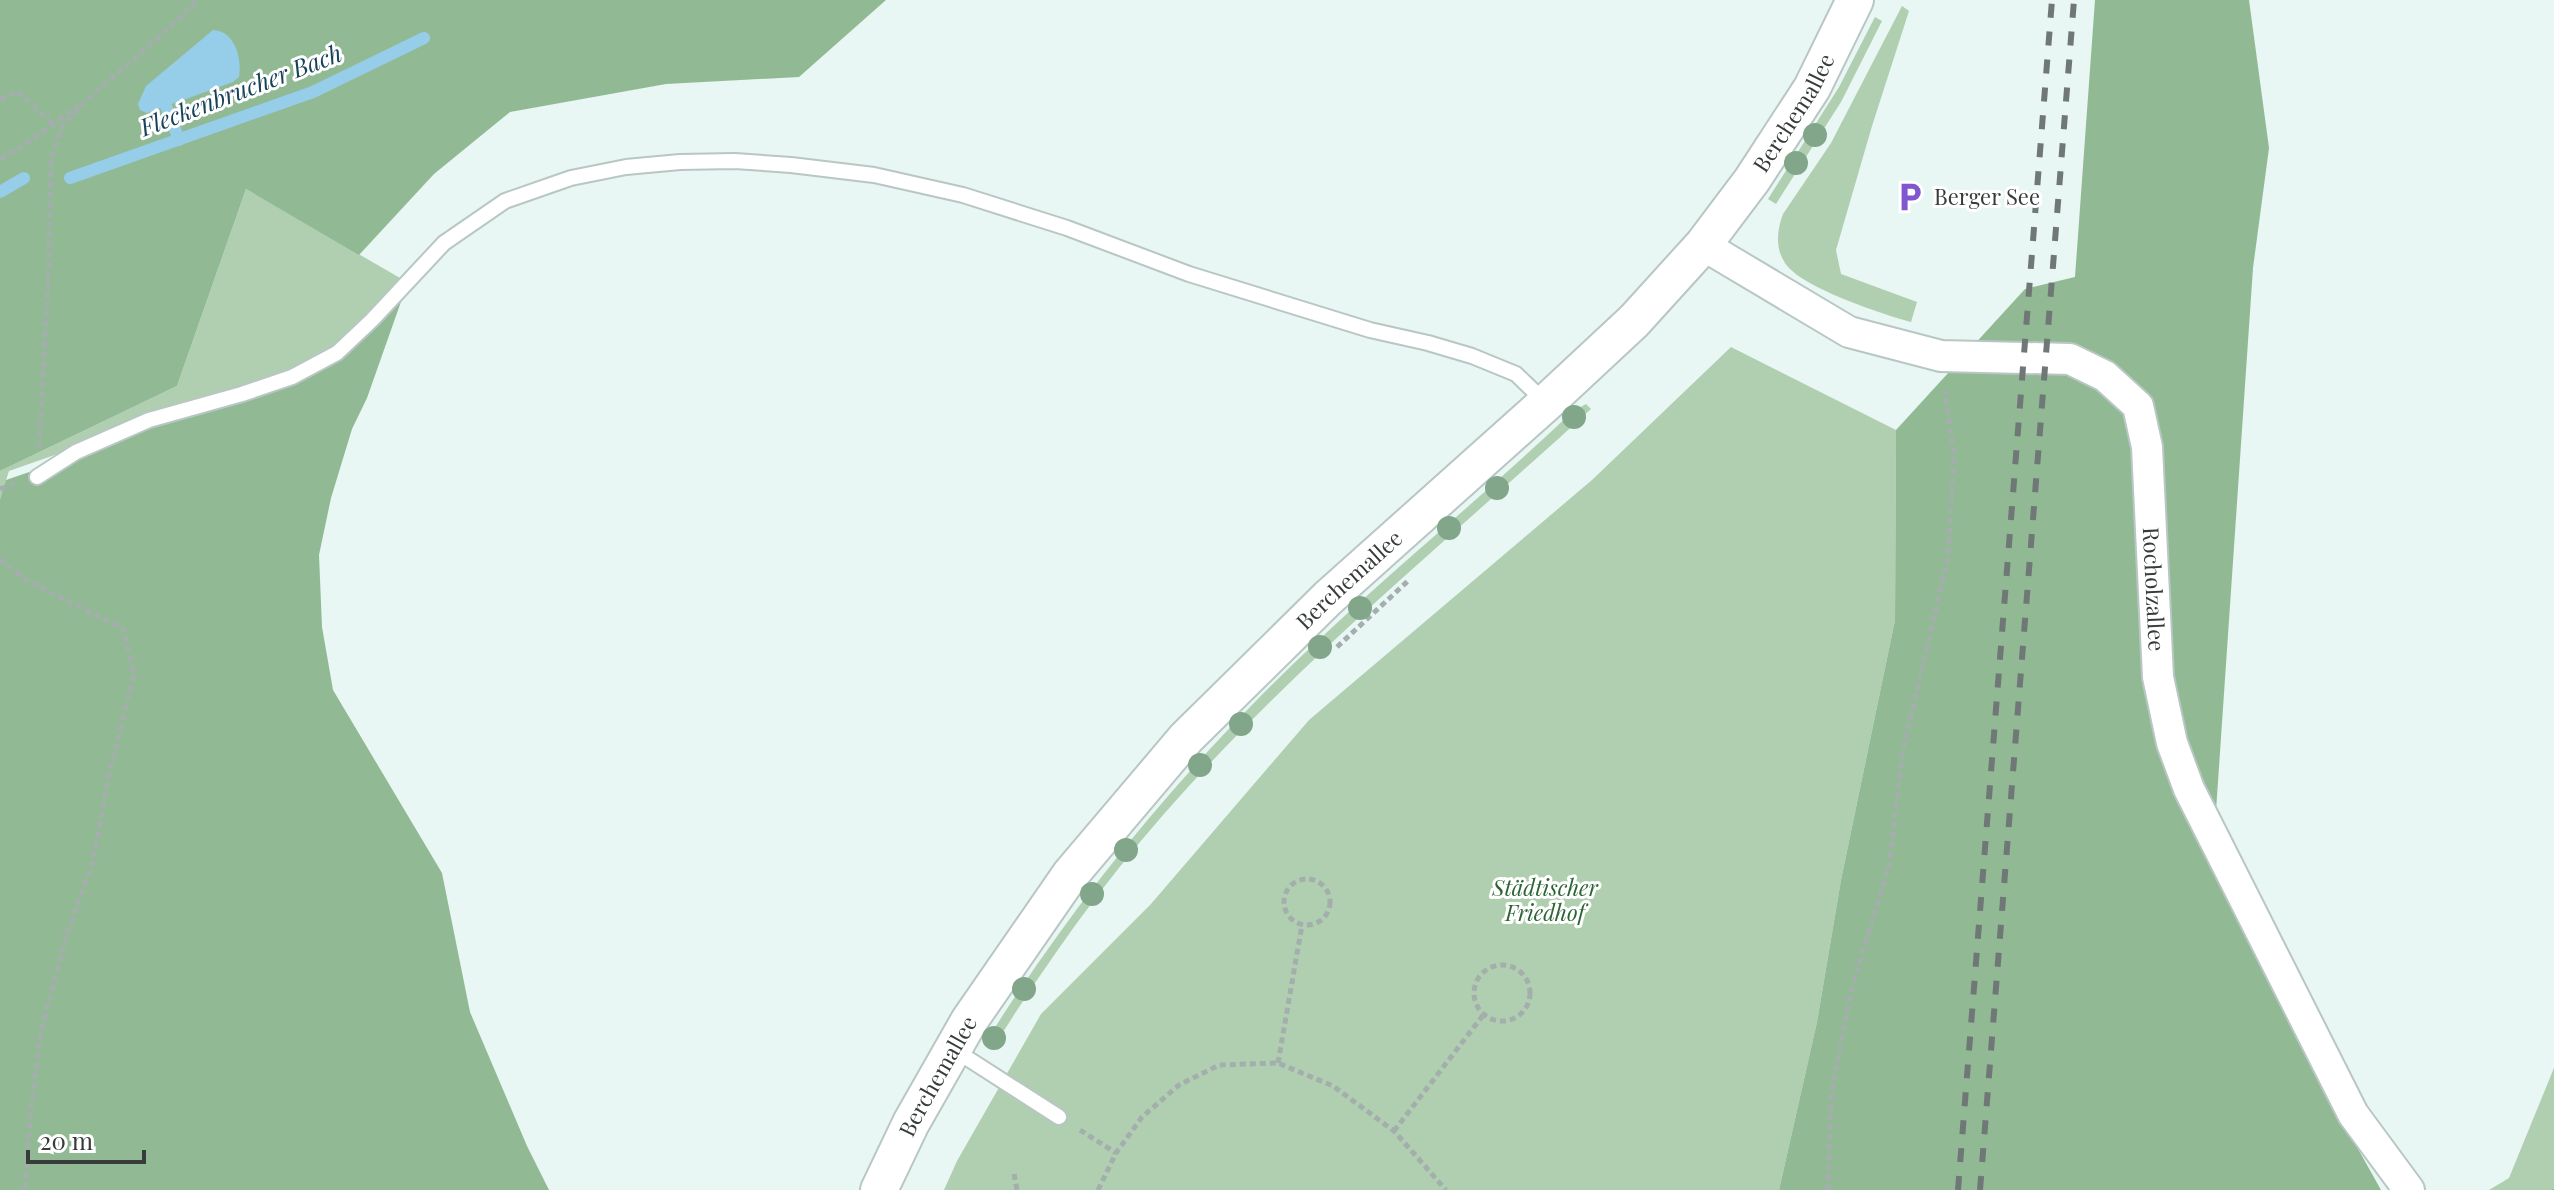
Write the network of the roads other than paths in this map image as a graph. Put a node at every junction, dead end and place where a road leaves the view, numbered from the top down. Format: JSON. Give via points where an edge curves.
{"nodes":[{"id":1,"x":1855,"y":0,"type":"edge"},
{"id":2,"x":1703,"y":245,"type":"junction"},
{"id":3,"x":1546,"y":403,"type":"junction"},
{"id":4,"x":37,"y":477,"type":"road end"},
{"id":5,"x":952,"y":1049,"type":"junction"},
{"id":6,"x":1059,"y":1117,"type":"road end"},
{"id":7,"x":879,"y":1190,"type":"edge"},
{"id":8,"x":2409,"y":1190,"type":"edge"}],
"edges":[{"from":1,"to":2,"type":"street","name":"Berchemallee","via":[[1812,88]]},
{"from":2,"to":3,"type":"street","name":"Berchemallee","via":[[1634,321]]},
{"from":2,"to":8,"type":"street","name":"Rocholzallee","via":[[1849,332],[1941,356],[2070,359],[2105,376],[2138,406],[2147,447],[2158,677],[2172,743],[2189,789],[2353,1114]]},
{"from":3,"to":4,"type":"lane","via":[[1516,374],[1472,356],[1189,274],[963,195],[874,175],[791,165],[680,162],[571,178],[505,201],[444,243],[337,353],[292,377],[149,420],[76,452]]},
{"from":3,"to":5,"type":"street","name":"Berchemallee","via":[[1328,598],[1186,738],[1070,875]]},
{"from":5,"to":6,"type":"lane"},
{"from":5,"to":7,"type":"street","name":"Berchemallee"}]}
